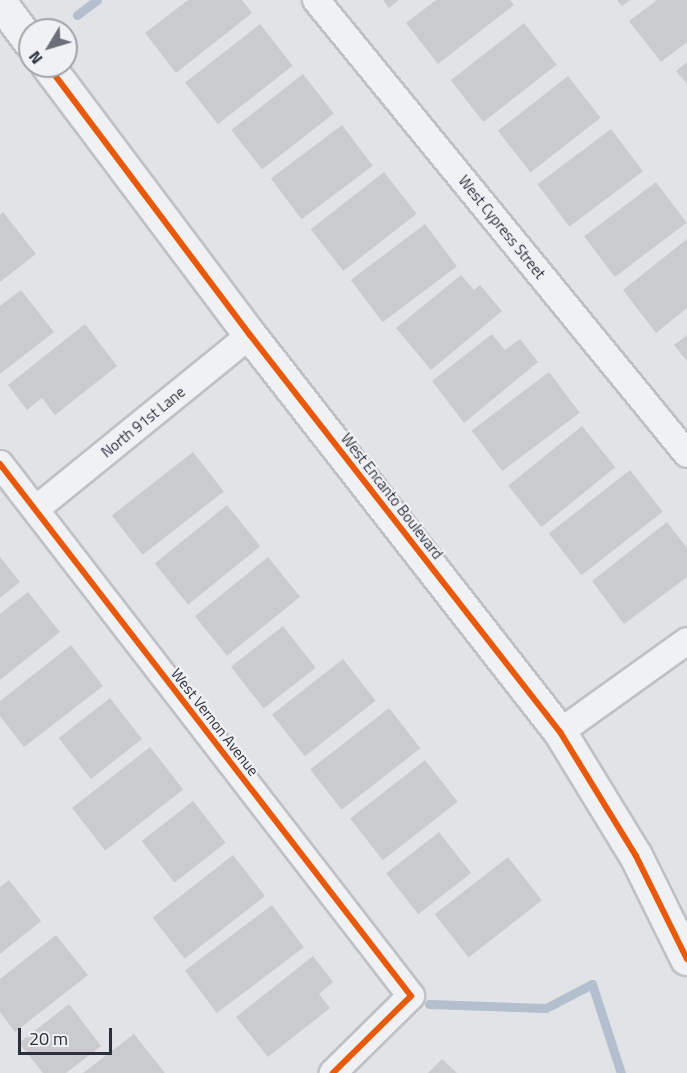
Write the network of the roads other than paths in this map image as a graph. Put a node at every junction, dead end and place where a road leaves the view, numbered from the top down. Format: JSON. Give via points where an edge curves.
{"nodes":[{"id":1,"x":316,"y":0,"type":"edge"},
{"id":2,"x":0,"y":2,"type":"edge"},
{"id":3,"x":18,"y":26,"type":"edge"},
{"id":4,"x":57,"y":78,"type":"edge"},
{"id":5,"x":250,"y":335,"type":"junction"},
{"id":6,"x":687,"y":454,"type":"edge"},
{"id":7,"x":0,"y":464,"type":"edge"},
{"id":8,"x":36,"y":508,"type":"junction"},
{"id":9,"x":687,"y":641,"type":"edge"},
{"id":10,"x":560,"y":732,"type":"junction"},
{"id":11,"x":687,"y":959,"type":"edge"},
{"id":12,"x":333,"y":1073,"type":"edge"}],
"edges":[{"from":1,"to":6,"type":"street","name":"West Cypress Street"},
{"from":2,"to":3,"type":"street"},
{"from":4,"to":5,"type":"street","name":"West Encanto Boulevard"},
{"from":5,"to":8,"type":"street","name":"North 91st Lane"},
{"from":5,"to":10,"type":"street","name":"West Encanto Boulevard"},
{"from":7,"to":8,"type":"street","name":"West Vernon Avenue"},
{"from":8,"to":12,"type":"street","name":"West Vernon Avenue","via":[[411,996]]},
{"from":9,"to":10,"type":"street"},
{"from":10,"to":11,"type":"street","name":"West Encanto Boulevard","via":[[636,856]]}]}
